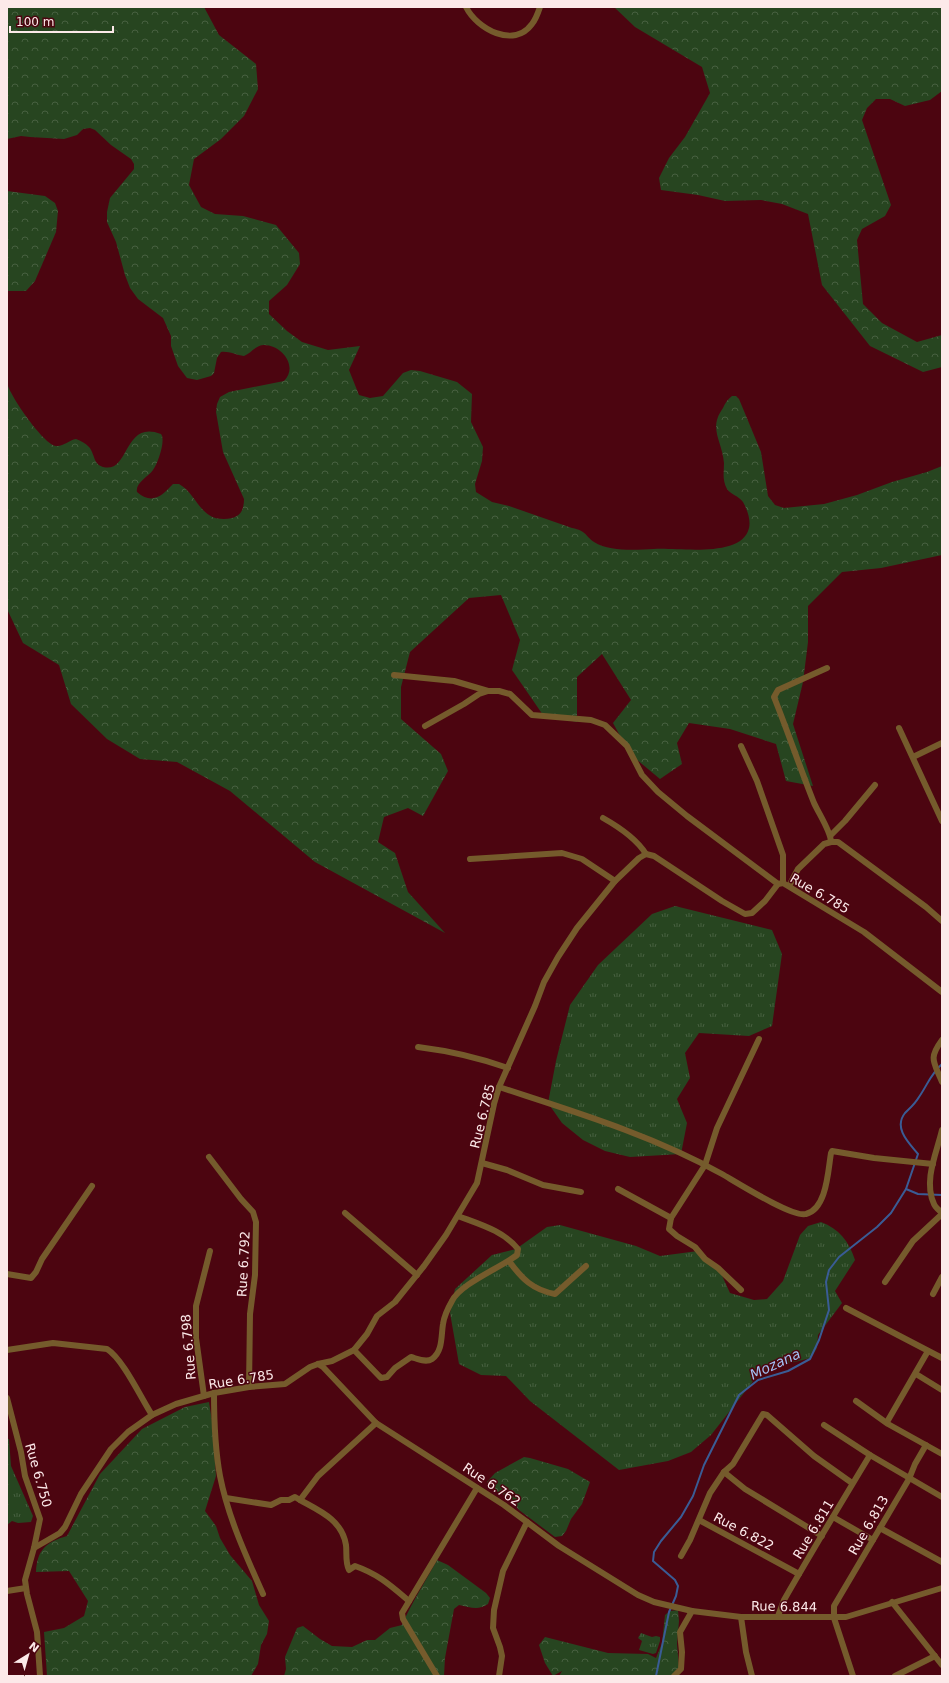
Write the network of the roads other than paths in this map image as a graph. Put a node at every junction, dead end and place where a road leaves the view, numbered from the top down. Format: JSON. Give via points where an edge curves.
{"nodes":[{"id":1,"x":466,"y":7,"type":"edge"},
{"id":2,"x":540,"y":7,"type":"edge"},
{"id":3,"x":827,"y":668,"type":"dead end"},
{"id":4,"x":394,"y":675,"type":"dead end"},
{"id":5,"x":488,"y":691,"type":"junction"},
{"id":6,"x":425,"y":726,"type":"dead end"},
{"id":7,"x":900,"y":728,"type":"dead end"},
{"id":8,"x":942,"y":743,"type":"edge"},
{"id":9,"x":741,"y":746,"type":"dead end"},
{"id":10,"x":913,"y":758,"type":"junction"},
{"id":11,"x":875,"y":785,"type":"dead end"},
{"id":12,"x":603,"y":818,"type":"dead end"},
{"id":13,"x":942,"y":821,"type":"edge"},
{"id":14,"x":831,"y":838,"type":"junction"},
{"id":15,"x":646,"y":854,"type":"junction"},
{"id":16,"x":470,"y":859,"type":"dead end"},
{"id":17,"x":615,"y":881,"type":"junction"},
{"id":18,"x":784,"y":884,"type":"junction"},
{"id":19,"x":942,"y":922,"type":"edge"},
{"id":20,"x":942,"y":992,"type":"edge"},
{"id":21,"x":759,"y":1039,"type":"dead end"},
{"id":22,"x":942,"y":1040,"type":"edge"},
{"id":23,"x":418,"y":1047,"type":"dead end"},
{"id":24,"x":508,"y":1068,"type":"junction"},
{"id":25,"x":942,"y":1082,"type":"edge"},
{"id":26,"x":499,"y":1087,"type":"junction"},
{"id":27,"x":942,"y":1130,"type":"edge"},
{"id":28,"x":209,"y":1157,"type":"dead end"},
{"id":29,"x":482,"y":1163,"type":"junction"},
{"id":30,"x":933,"y":1164,"type":"junction"},
{"id":31,"x":705,"y":1165,"type":"junction"},
{"id":32,"x":92,"y":1186,"type":"dead end"},
{"id":33,"x":618,"y":1189,"type":"dead end"},
{"id":34,"x":581,"y":1192,"type":"dead end"},
{"id":35,"x":345,"y":1213,"type":"dead end"},
{"id":36,"x":942,"y":1214,"type":"edge"},
{"id":37,"x":458,"y":1216,"type":"junction"},
{"id":38,"x":671,"y":1218,"type":"junction"},
{"id":39,"x":210,"y":1251,"type":"dead end"},
{"id":40,"x":510,"y":1261,"type":"junction"},
{"id":41,"x":586,"y":1266,"type":"dead end"},
{"id":42,"x":7,"y":1274,"type":"edge"},
{"id":43,"x":417,"y":1275,"type":"junction"},
{"id":44,"x":942,"y":1277,"type":"edge"},
{"id":45,"x":885,"y":1282,"type":"dead end"},
{"id":46,"x":741,"y":1290,"type":"dead end"},
{"id":47,"x":933,"y":1294,"type":"dead end"},
{"id":48,"x":846,"y":1308,"type":"dead end"},
{"id":49,"x":7,"y":1350,"type":"edge"},
{"id":50,"x":354,"y":1350,"type":"junction"},
{"id":51,"x":928,"y":1351,"type":"junction"},
{"id":52,"x":942,"y":1358,"type":"edge"},
{"id":53,"x":318,"y":1364,"type":"junction"},
{"id":54,"x":916,"y":1374,"type":"junction"},
{"id":55,"x":249,"y":1387,"type":"junction"},
{"id":56,"x":942,"y":1390,"type":"edge"},
{"id":57,"x":214,"y":1394,"type":"junction"},
{"id":58,"x":204,"y":1396,"type":"junction"},
{"id":59,"x":7,"y":1398,"type":"edge"},
{"id":60,"x":856,"y":1401,"type":"dead end"},
{"id":61,"x":152,"y":1415,"type":"junction"},
{"id":62,"x":887,"y":1422,"type":"junction"},
{"id":63,"x":376,"y":1423,"type":"junction"},
{"id":64,"x":824,"y":1425,"type":"dead end"},
{"id":65,"x":926,"y":1445,"type":"junction"},
{"id":66,"x":942,"y":1454,"type":"edge"},
{"id":67,"x":870,"y":1455,"type":"junction"},
{"id":68,"x":724,"y":1472,"type":"junction"},
{"id":69,"x":909,"y":1478,"type":"junction"},
{"id":70,"x":852,"y":1483,"type":"junction"},
{"id":71,"x":477,"y":1488,"type":"junction"},
{"id":72,"x":942,"y":1497,"type":"edge"},
{"id":73,"x":226,"y":1498,"type":"junction"},
{"id":74,"x":300,"y":1500,"type":"junction"},
{"id":75,"x":833,"y":1516,"type":"junction"},
{"id":76,"x":699,"y":1520,"type":"junction"},
{"id":77,"x":527,"y":1522,"type":"junction"},
{"id":78,"x":880,"y":1528,"type":"junction"},
{"id":79,"x":822,"y":1536,"type":"junction"},
{"id":80,"x":873,"y":1540,"type":"junction"},
{"id":81,"x":34,"y":1548,"type":"junction"},
{"id":82,"x":681,"y":1556,"type":"dead end"},
{"id":83,"x":942,"y":1562,"type":"edge"},
{"id":84,"x":799,"y":1574,"type":"junction"},
{"id":85,"x":26,"y":1588,"type":"junction"},
{"id":86,"x":942,"y":1588,"type":"edge"},
{"id":87,"x":7,"y":1591,"type":"edge"},
{"id":88,"x":263,"y":1594,"type":"dead end"},
{"id":89,"x":409,"y":1601,"type":"junction"},
{"id":90,"x":892,"y":1602,"type":"junction"},
{"id":91,"x":692,"y":1611,"type":"junction"},
{"id":92,"x":778,"y":1616,"type":"junction"},
{"id":93,"x":741,"y":1617,"type":"junction"},
{"id":94,"x":834,"y":1618,"type":"junction"},
{"id":95,"x":935,"y":1656,"type":"junction"},
{"id":96,"x":942,"y":1665,"type":"edge"},
{"id":97,"x":40,"y":1676,"type":"edge"},
{"id":98,"x":437,"y":1676,"type":"edge"},
{"id":99,"x":499,"y":1676,"type":"edge"},
{"id":100,"x":674,"y":1676,"type":"edge"},
{"id":101,"x":752,"y":1676,"type":"edge"},
{"id":102,"x":853,"y":1676,"type":"edge"},
{"id":103,"x":895,"y":1676,"type":"edge"}],
"edges":[{"from":1,"to":2,"type":"street","via":[[470,16],[483,28],[496,34],[509,35],[518,35],[533,24]]},
{"from":3,"to":14,"type":"street","via":[[778,690],[774,697],[815,804]]},
{"from":4,"to":5,"type":"street","via":[[454,681]]},
{"from":5,"to":6,"type":"street"},
{"from":5,"to":18,"type":"street","via":[[510,694],[532,715],[591,720],[605,725],[627,746],[642,775],[658,792],[687,816]]},
{"from":7,"to":10,"type":"street"},
{"from":8,"to":10,"type":"street"},
{"from":9,"to":18,"type":"street","via":[[757,781],[784,855]]},
{"from":10,"to":13,"type":"street"},
{"from":11,"to":14,"type":"street"},
{"from":12,"to":15,"type":"street","via":[[635,841]]},
{"from":14,"to":18,"type":"street"},
{"from":14,"to":19,"type":"street","via":[[926,907]]},
{"from":15,"to":17,"type":"street","name":"Rue 6.785"},
{"from":15,"to":18,"type":"street","name":"Rue 6.785","via":[[654,856],[745,914],[752,913]]},
{"from":16,"to":17,"type":"street","via":[[562,853],[582,859]]},
{"from":17,"to":24,"type":"street","name":"Rue 6.785","via":[[577,928],[544,982]]},
{"from":18,"to":20,"type":"street","name":"Rue 6.785","via":[[864,932]]},
{"from":21,"to":31,"type":"street","via":[[717,1128]]},
{"from":22,"to":25,"type":"street","via":[[933,1055]]},
{"from":23,"to":24,"type":"street","via":[[458,1052]]},
{"from":24,"to":26,"type":"street","name":"Rue 6.785"},
{"from":26,"to":29,"type":"street","name":"Rue 6.785"},
{"from":26,"to":31,"type":"street","via":[[639,1135]]},
{"from":27,"to":30,"type":"street"},
{"from":28,"to":55,"type":"street","name":"Rue 6.792","via":[[240,1199],[253,1212],[256,1222],[255,1275],[250,1314]]},
{"from":29,"to":34,"type":"street","via":[[543,1185]]},
{"from":29,"to":37,"type":"street","name":"Rue 6.785","via":[[477,1182]]},
{"from":30,"to":31,"type":"street","via":[[832,1151],[819,1205],[804,1215],[784,1208]]},
{"from":30,"to":36,"type":"street","via":[[932,1198],[934,1205]]},
{"from":31,"to":38,"type":"street"},
{"from":32,"to":42,"type":"street","via":[[31,1278]]},
{"from":33,"to":38,"type":"street"},
{"from":35,"to":43,"type":"street"},
{"from":36,"to":45,"type":"street","via":[[913,1241]]},
{"from":37,"to":40,"type":"street","via":[[502,1235],[514,1244],[518,1249],[517,1255]]},
{"from":37,"to":43,"type":"street","name":"Rue 6.785"},
{"from":38,"to":46,"type":"street","via":[[669,1229],[695,1247]]},
{"from":39,"to":58,"type":"street","name":"Rue 6.798","via":[[196,1306],[196,1338]]},
{"from":40,"to":41,"type":"street","via":[[532,1285],[555,1294]]},
{"from":40,"to":50,"type":"street","via":[[465,1286],[452,1299],[443,1323],[439,1351],[432,1359],[426,1361],[412,1357],[395,1368],[387,1377],[381,1378]]},
{"from":43,"to":50,"type":"street","name":"Rue 6.785","via":[[395,1302],[377,1316]]},
{"from":44,"to":47,"type":"street"},
{"from":48,"to":51,"type":"street"},
{"from":49,"to":61,"type":"street","via":[[53,1343],[107,1349],[121,1363]]},
{"from":50,"to":53,"type":"street","name":"Rue 6.785","via":[[332,1361]]},
{"from":51,"to":52,"type":"street"},
{"from":51,"to":54,"type":"street"},
{"from":53,"to":55,"type":"street","name":"Rue 6.785","via":[[285,1384]]},
{"from":53,"to":63,"type":"street","name":"Rue 6.762"},
{"from":54,"to":56,"type":"street"},
{"from":54,"to":62,"type":"street"},
{"from":55,"to":57,"type":"street","name":"Rue 6.785"},
{"from":57,"to":58,"type":"street","name":"Rue 6.785"},
{"from":57,"to":73,"type":"street","via":[[215,1433],[220,1476]]},
{"from":58,"to":61,"type":"street","name":"Rue 6.785","via":[[176,1404]]},
{"from":59,"to":81,"type":"street","name":"Rue 6.750","via":[[26,1476],[40,1518]]},
{"from":60,"to":62,"type":"street"},
{"from":61,"to":81,"type":"street","name":"Rue 6.785","via":[[128,1432],[111,1450],[81,1494],[60,1532]]},
{"from":62,"to":65,"type":"street"},
{"from":63,"to":71,"type":"street","name":"Rue 6.762"},
{"from":63,"to":74,"type":"street","via":[[318,1476]]},
{"from":64,"to":67,"type":"street"},
{"from":65,"to":66,"type":"street"},
{"from":65,"to":69,"type":"street","name":"Rue 6.813"},
{"from":67,"to":69,"type":"street"},
{"from":67,"to":70,"type":"street","name":"Rue 6.811"},
{"from":68,"to":70,"type":"street","via":[[733,1464],[765,1414],[814,1456]]},
{"from":68,"to":76,"type":"street","via":[[710,1493]]},
{"from":68,"to":79,"type":"street","via":[[745,1489]]},
{"from":69,"to":72,"type":"street"},
{"from":69,"to":78,"type":"street","name":"Rue 6.813"},
{"from":70,"to":75,"type":"street","name":"Rue 6.811"},
{"from":71,"to":77,"type":"street","name":"Rue 6.762"},
{"from":71,"to":89,"type":"street"},
{"from":73,"to":74,"type":"street","via":[[271,1505],[295,1497]]},
{"from":73,"to":88,"type":"street","via":[[243,1549]]},
{"from":74,"to":89,"type":"street","via":[[339,1526],[345,1539],[349,1570],[355,1566],[381,1577]]},
{"from":75,"to":79,"type":"street","name":"Rue 6.811"},
{"from":75,"to":80,"type":"street"},
{"from":76,"to":82,"type":"street"},
{"from":76,"to":84,"type":"street","name":"Rue 6.822"},
{"from":77,"to":91,"type":"street","name":"Rue 6.844","via":[[559,1546],[638,1595],[654,1602]]},
{"from":77,"to":99,"type":"street","name":"Rue 6.762","via":[[503,1571],[494,1610],[492,1628],[502,1656]]},
{"from":78,"to":80,"type":"street","name":"Rue 6.813"},
{"from":78,"to":83,"type":"street"},
{"from":79,"to":84,"type":"street","name":"Rue 6.811"},
{"from":80,"to":94,"type":"street","name":"Rue 6.813","via":[[834,1606]]},
{"from":81,"to":85,"type":"street","name":"Rue 6.750","via":[[27,1572]]},
{"from":84,"to":92,"type":"street","name":"Rue 6.811"},
{"from":85,"to":87,"type":"street"},
{"from":85,"to":97,"type":"street","name":"Rue 6.750","via":[[37,1632]]},
{"from":86,"to":90,"type":"street","name":"Rue 6.844"},
{"from":89,"to":98,"type":"street","via":[[402,1613],[403,1619]]},
{"from":90,"to":94,"type":"street","name":"Rue 6.844","via":[[873,1610]]},
{"from":90,"to":95,"type":"street"},
{"from":91,"to":93,"type":"street","name":"Rue 6.844"},
{"from":91,"to":100,"type":"street","via":[[680,1632],[681,1669]]},
{"from":92,"to":93,"type":"street","name":"Rue 6.844"},
{"from":92,"to":94,"type":"street","name":"Rue 6.844"},
{"from":93,"to":101,"type":"street"},
{"from":94,"to":102,"type":"street"},
{"from":95,"to":96,"type":"street"},
{"from":95,"to":103,"type":"street"}]}
